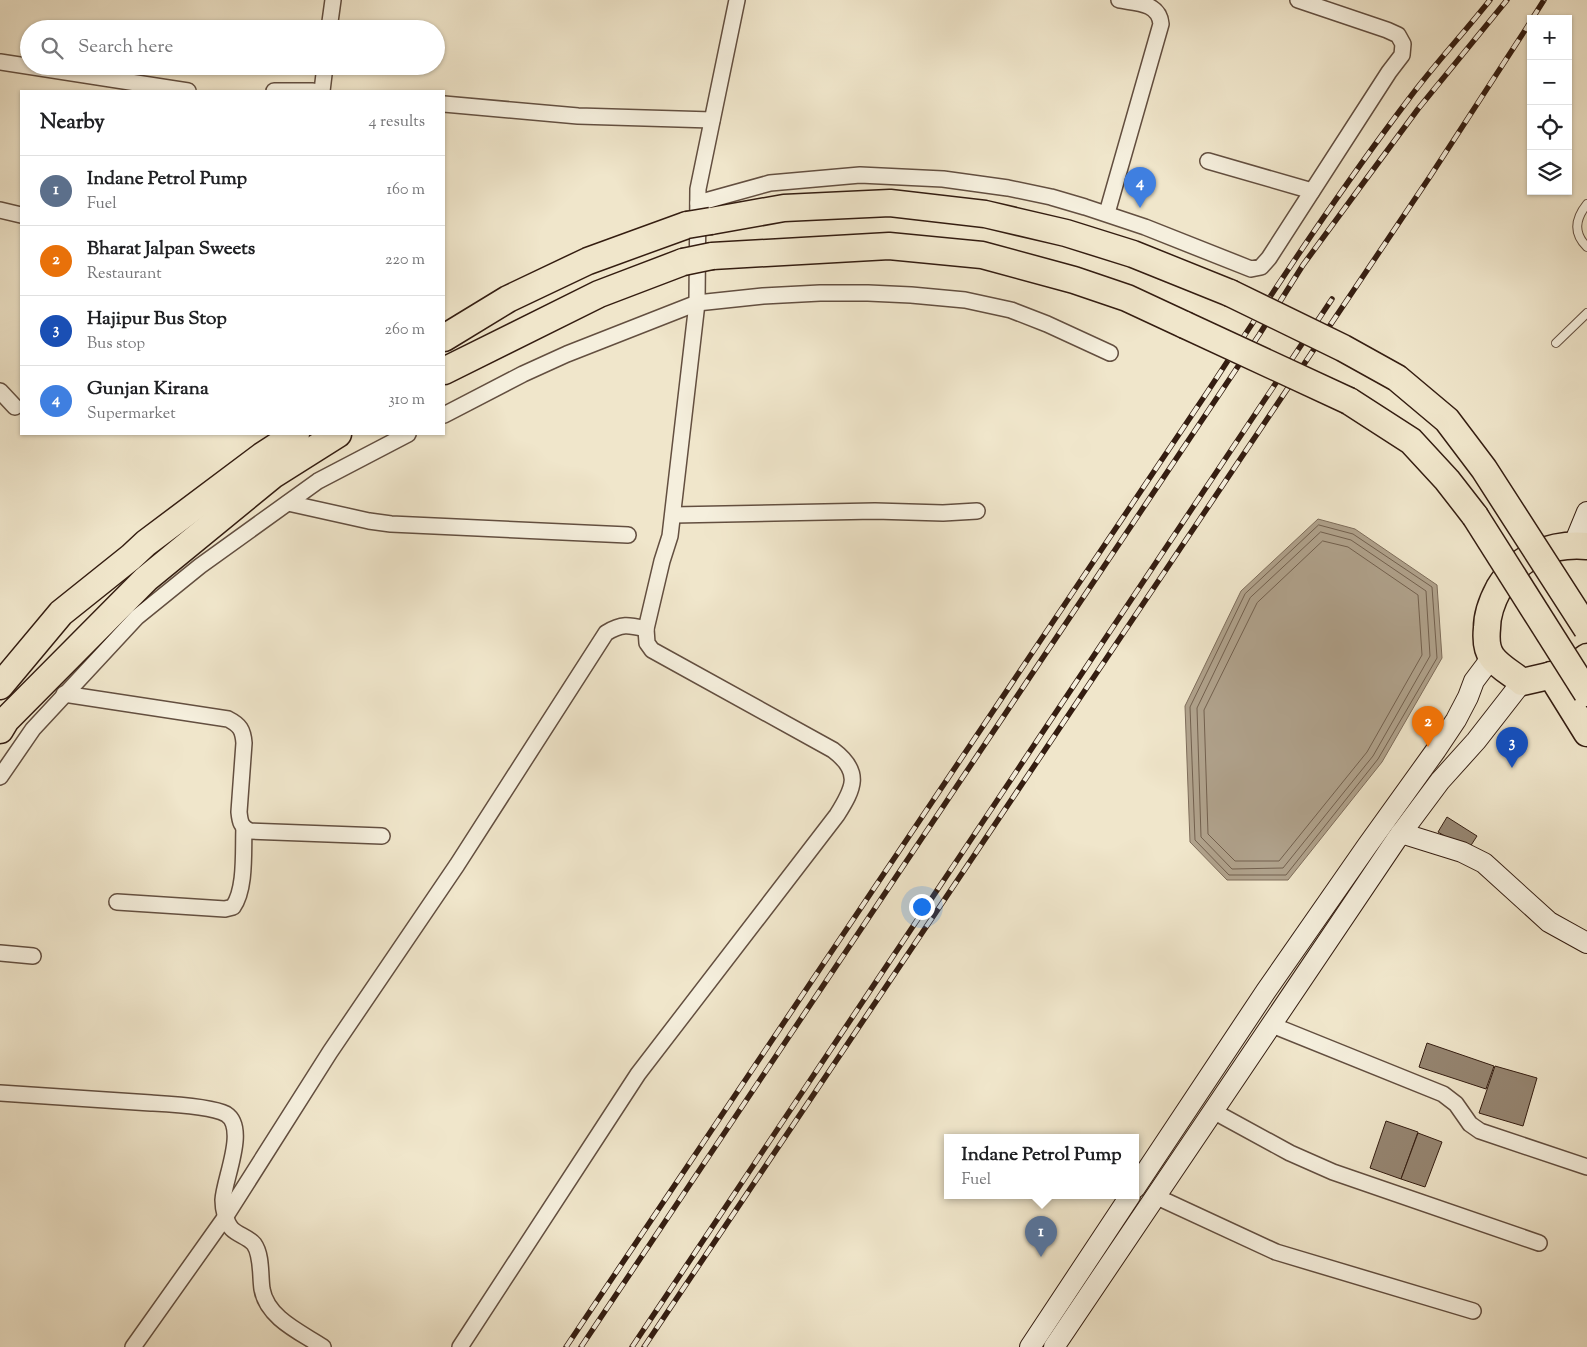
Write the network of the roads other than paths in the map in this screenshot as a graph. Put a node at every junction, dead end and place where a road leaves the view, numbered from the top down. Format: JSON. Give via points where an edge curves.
{"nodes":[{"id":1,"x":333,"y":0,"type":"edge"},
{"id":2,"x":737,"y":0,"type":"edge"},
{"id":3,"x":1119,"y":0,"type":"edge"},
{"id":4,"x":1298,"y":0,"type":"edge"},
{"id":5,"x":331,"y":20,"type":"edge"},
{"id":6,"x":0,"y":62,"type":"edge"},
{"id":7,"x":20,"y":65,"type":"edge"},
{"id":8,"x":79,"y":75,"type":"edge"},
{"id":9,"x":324,"y":75,"type":"edge"},
{"id":10,"x":170,"y":90,"type":"edge"},
{"id":11,"x":322,"y":90,"type":"edge"},
{"id":12,"x":445,"y":104,"type":"edge"},
{"id":13,"x":712,"y":120,"type":"junction"},
{"id":14,"x":1208,"y":160,"type":"dead end"},
{"id":15,"x":1312,"y":191,"type":"junction"},
{"id":16,"x":1587,"y":204,"type":"edge"},
{"id":17,"x":0,"y":210,"type":"edge"},
{"id":18,"x":1107,"y":213,"type":"junction"},
{"id":19,"x":20,"y":215,"type":"edge"},
{"id":20,"x":698,"y":216,"type":"junction"},
{"id":21,"x":1587,"y":247,"type":"edge"},
{"id":22,"x":697,"y":303,"type":"junction"},
{"id":23,"x":1587,"y":313,"type":"edge"},
{"id":24,"x":445,"y":337,"type":"edge"},
{"id":25,"x":1556,"y":343,"type":"dead end"},
{"id":26,"x":1110,"y":353,"type":"dead end"},
{"id":27,"x":445,"y":371,"type":"edge"},
{"id":28,"x":0,"y":391,"type":"edge"},
{"id":29,"x":14,"y":407,"type":"dead end"},
{"id":30,"x":445,"y":414,"type":"edge"},
{"id":31,"x":294,"y":435,"type":"edge"},
{"id":32,"x":336,"y":435,"type":"edge"},
{"id":33,"x":406,"y":435,"type":"edge"},
{"id":34,"x":288,"y":503,"type":"junction"},
{"id":35,"x":977,"y":512,"type":"dead end"},
{"id":36,"x":1587,"y":512,"type":"edge"},
{"id":37,"x":673,"y":515,"type":"junction"},
{"id":38,"x":628,"y":535,"type":"dead end"},
{"id":39,"x":1580,"y":546,"type":"edge"},
{"id":40,"x":131,"y":557,"type":"junction"},
{"id":41,"x":146,"y":579,"type":"junction"},
{"id":42,"x":1587,"y":629,"type":"edge"},
{"id":43,"x":646,"y":630,"type":"junction"},
{"id":44,"x":1492,"y":657,"type":"junction"},
{"id":45,"x":1587,"y":657,"type":"edge"},
{"id":46,"x":1551,"y":675,"type":"junction"},
{"id":47,"x":1522,"y":682,"type":"junction"},
{"id":48,"x":0,"y":686,"type":"edge"},
{"id":49,"x":1587,"y":693,"type":"edge"},
{"id":50,"x":64,"y":694,"type":"junction"},
{"id":51,"x":0,"y":730,"type":"edge"},
{"id":52,"x":1587,"y":733,"type":"edge"},
{"id":53,"x":0,"y":777,"type":"edge"},
{"id":54,"x":244,"y":828,"type":"junction"},
{"id":55,"x":1401,"y":833,"type":"junction"},
{"id":56,"x":382,"y":836,"type":"dead end"},
{"id":57,"x":117,"y":902,"type":"dead end"},
{"id":58,"x":1587,"y":942,"type":"edge"},
{"id":59,"x":0,"y":953,"type":"edge"},
{"id":60,"x":33,"y":956,"type":"dead end"},
{"id":61,"x":1272,"y":1025,"type":"junction"},
{"id":62,"x":0,"y":1093,"type":"edge"},
{"id":63,"x":1213,"y":1111,"type":"junction"},
{"id":64,"x":1587,"y":1167,"type":"edge"},
{"id":65,"x":1139,"y":1182,"type":"edge"},
{"id":66,"x":1155,"y":1196,"type":"junction"},
{"id":67,"x":1128,"y":1199,"type":"edge"},
{"id":68,"x":226,"y":1216,"type":"junction"},
{"id":69,"x":1539,"y":1243,"type":"dead end"},
{"id":70,"x":1473,"y":1311,"type":"dead end"},
{"id":71,"x":1050,"y":1317,"type":"junction"},
{"id":72,"x":1066,"y":1329,"type":"junction"},
{"id":73,"x":133,"y":1347,"type":"edge"},
{"id":74,"x":323,"y":1347,"type":"edge"},
{"id":75,"x":460,"y":1347,"type":"edge"},
{"id":76,"x":1030,"y":1347,"type":"edge"},
{"id":77,"x":1054,"y":1347,"type":"edge"}],
"edges":[{"from":1,"to":5,"type":"street"},
{"from":2,"to":13,"type":"street"},
{"from":3,"to":18,"type":"street","via":[[1146,4],[1156,10],[1161,24]]},
{"from":4,"to":15,"type":"street","via":[[1387,30],[1398,35],[1404,44],[1402,55]]},
{"from":6,"to":7,"type":"street"},
{"from":8,"to":10,"type":"street"},
{"from":9,"to":11,"type":"street"},
{"from":12,"to":13,"type":"street","via":[[578,116]]},
{"from":13,"to":20,"type":"street","via":[[700,172]]},
{"from":14,"to":15,"type":"street"},
{"from":15,"to":18,"type":"street","via":[[1269,258],[1261,267],[1252,269]]},
{"from":16,"to":21,"type":"lane","via":[[1577,219],[1576,232]]},
{"from":17,"to":19,"type":"street"},
{"from":18,"to":20,"type":"street","via":[[1008,188],[943,179],[860,175],[770,183]]},
{"from":20,"to":22,"type":"street"},
{"from":20,"to":24,"type":"highway","via":[[588,261],[508,299]]},
{"from":20,"to":42,"type":"highway","bridge":true,"via":[[784,208],[890,204],[985,214],[1066,233],[1133,254],[1230,293],[1397,378],[1447,420],[1484,468]]},
{"from":22,"to":26,"type":"street","via":[[820,293],[965,300],[1011,310]]},
{"from":22,"to":30,"type":"street","via":[[567,354]]},
{"from":22,"to":37,"type":"street"},
{"from":23,"to":25,"type":"lane"},
{"from":27,"to":49,"type":"highway","bridge":true,"via":[[599,294],[683,262],[712,256],[889,246],[982,255],[1082,283],[1127,298],[1349,401],[1411,441],[1475,516]]},
{"from":28,"to":29,"type":"street"},
{"from":31,"to":40,"type":"highway","via":[[262,456]]},
{"from":32,"to":41,"type":"highway","via":[[273,475]]},
{"from":33,"to":34,"type":"street","via":[[318,481]]},
{"from":34,"to":38,"type":"street","via":[[391,524]]},
{"from":34,"to":50,"type":"street","via":[[200,566],[137,617]]},
{"from":35,"to":37,"type":"street"},
{"from":36,"to":39,"type":"main road"},
{"from":37,"to":43,"type":"street"},
{"from":39,"to":44,"type":"highway","via":[[1554,547],[1522,561],[1506,576],[1487,618],[1486,643]]},
{"from":40,"to":41,"type":"highway"},
{"from":40,"to":48,"type":"highway","via":[[61,613]]},
{"from":41,"to":51,"type":"highway"},
{"from":43,"to":68,"type":"street","via":[[628,625],[606,633]]},
{"from":43,"to":75,"type":"street","via":[[647,643],[652,650],[832,750],[850,768],[852,788],[837,815],[638,1074]]},
{"from":44,"to":47,"type":"highway"},
{"from":44,"to":65,"type":"main road","via":[[1474,681],[1456,720],[1436,750],[1266,991]]},
{"from":45,"to":46,"type":"highway","via":[[1566,672]]},
{"from":46,"to":47,"type":"highway"},
{"from":46,"to":52,"type":"highway"},
{"from":47,"to":55,"type":"main road"},
{"from":50,"to":53,"type":"street","via":[[33,729]]},
{"from":50,"to":54,"type":"street","via":[[228,719],[238,724],[244,742],[239,812]]},
{"from":54,"to":56,"type":"street"},
{"from":54,"to":57,"type":"street","via":[[242,889],[233,907]]},
{"from":55,"to":58,"type":"main road","via":[[1462,852],[1484,863],[1549,922]]},
{"from":55,"to":61,"type":"main road"},
{"from":59,"to":60,"type":"street"},
{"from":61,"to":63,"type":"main road"},
{"from":61,"to":64,"type":"street","via":[[1443,1094],[1480,1131]]},
{"from":62,"to":68,"type":"street","via":[[177,1105],[226,1114],[233,1122],[236,1135],[223,1201]]},
{"from":63,"to":66,"type":"main road"},
{"from":63,"to":69,"type":"street","via":[[1290,1153],[1333,1172]]},
{"from":66,"to":70,"type":"street","via":[[1276,1252]]},
{"from":66,"to":72,"type":"main road"},
{"from":67,"to":71,"type":"main road"},
{"from":68,"to":73,"type":"street"},
{"from":68,"to":74,"type":"street","via":[[232,1229],[255,1246],[262,1291],[271,1310],[286,1324]]},
{"from":71,"to":72,"type":"main road"},
{"from":71,"to":76,"type":"main road"},
{"from":72,"to":77,"type":"main road"}]}
